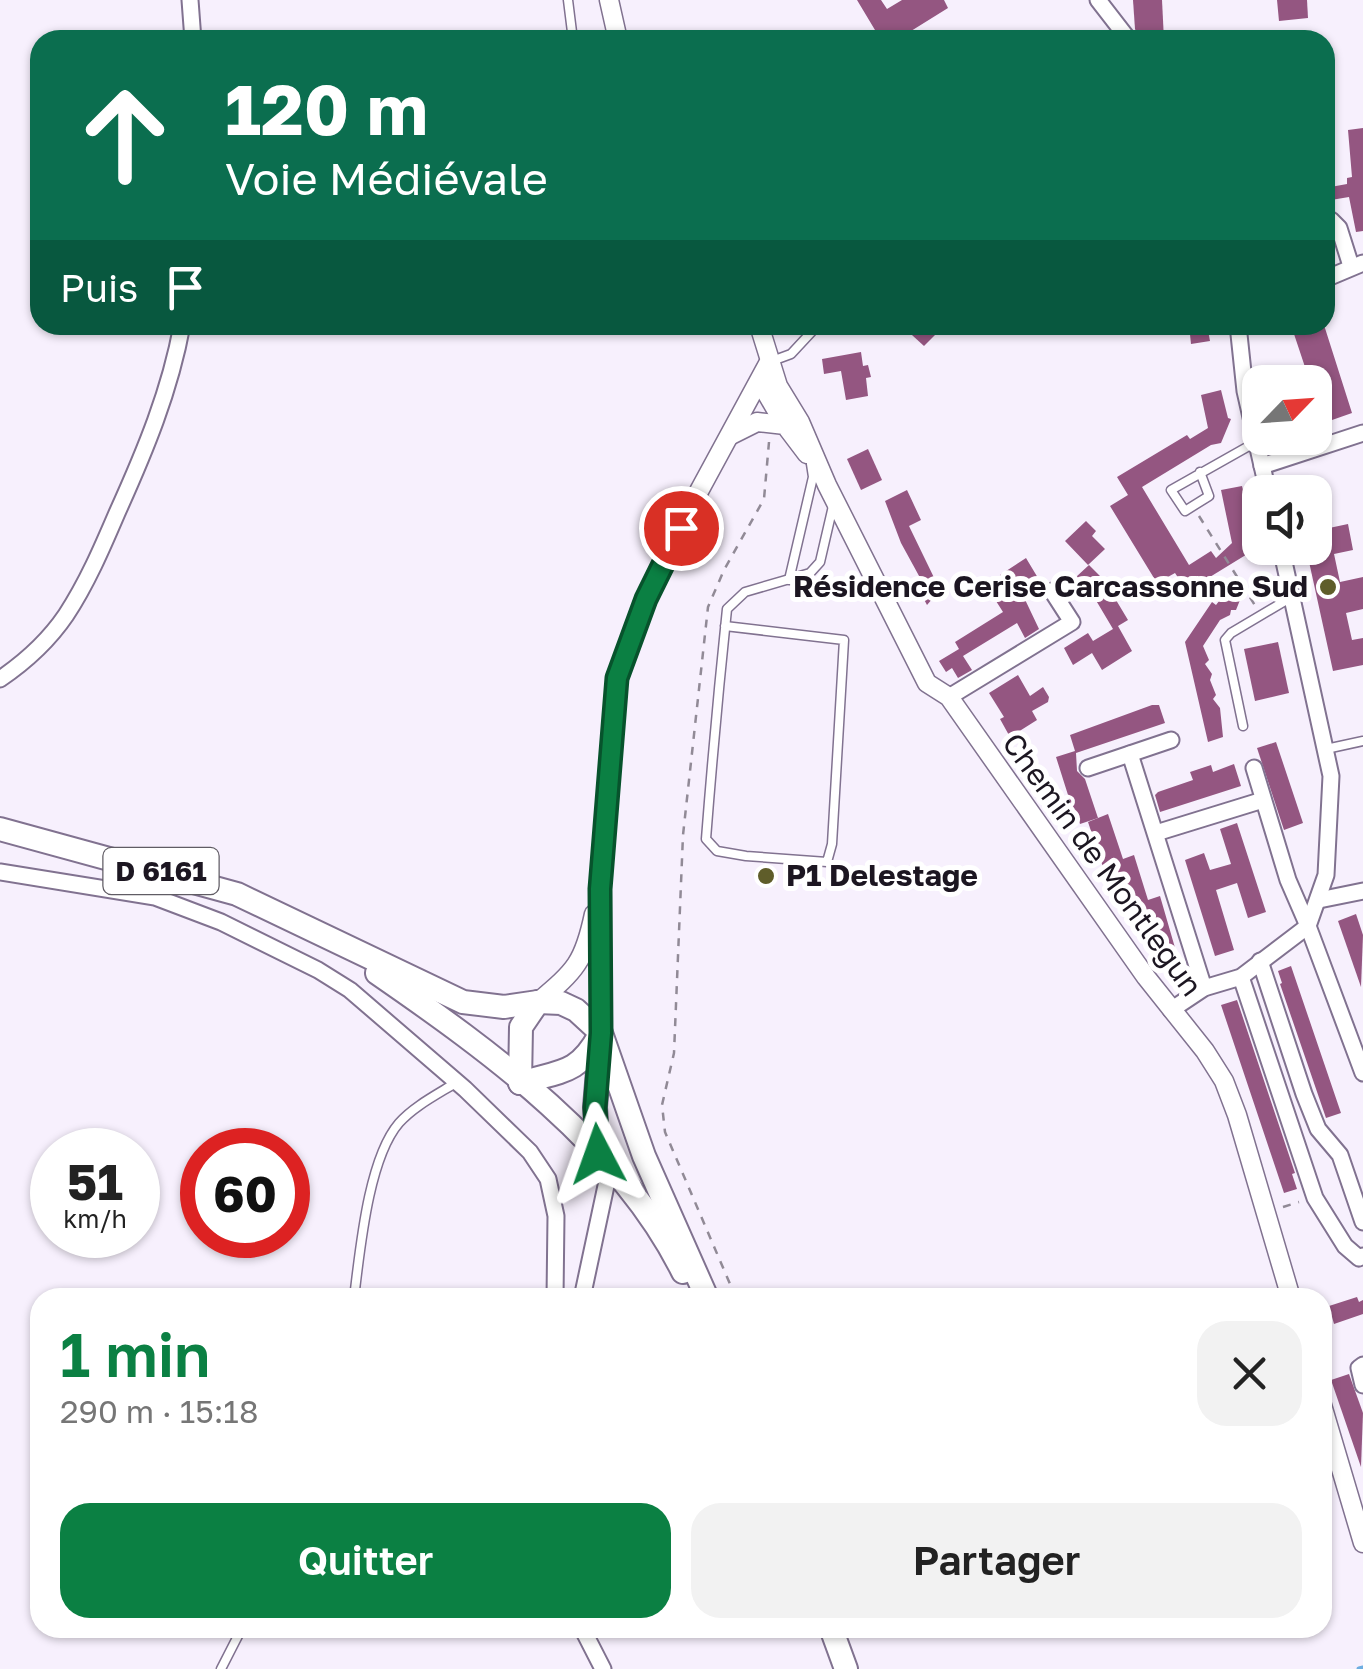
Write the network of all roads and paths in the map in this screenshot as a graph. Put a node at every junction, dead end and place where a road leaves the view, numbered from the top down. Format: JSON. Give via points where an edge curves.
{"nodes":[{"id":1,"x":190,"y":0,"type":"edge"},
{"id":2,"x":568,"y":0,"type":"edge"},
{"id":3,"x":608,"y":0,"type":"edge"},
{"id":4,"x":1098,"y":0,"type":"edge"},
{"id":5,"x":192,"y":30,"type":"edge"},
{"id":6,"x":572,"y":30,"type":"edge"},
{"id":7,"x":616,"y":30,"type":"edge"},
{"id":8,"x":1121,"y":30,"type":"edge"},
{"id":9,"x":1335,"y":224,"type":"edge"},
{"id":10,"x":1357,"y":265,"type":"edge"},
{"id":11,"x":180,"y":335,"type":"edge"},
{"id":12,"x":762,"y":335,"type":"edge"},
{"id":13,"x":809,"y":335,"type":"edge"},
{"id":14,"x":1239,"y":335,"type":"edge"},
{"id":15,"x":769,"y":362,"type":"junction"},
{"id":16,"x":1242,"y":365,"type":"edge"},
{"id":17,"x":760,"y":382,"type":"junction"},
{"id":18,"x":778,"y":423,"type":"junction"},
{"id":19,"x":1363,"y":433,"type":"edge"},
{"id":20,"x":731,"y":435,"type":"junction"},
{"id":21,"x":1242,"y":450,"type":"edge"},
{"id":22,"x":1259,"y":455,"type":"edge"},
{"id":23,"x":810,"y":459,"type":"junction"},
{"id":24,"x":1262,"y":466,"type":"junction"},
{"id":25,"x":1200,"y":472,"type":"junction"},
{"id":26,"x":1264,"y":475,"type":"edge"},
{"id":27,"x":830,"y":488,"type":"junction"},
{"id":28,"x":1193,"y":506,"type":"junction"},
{"id":29,"x":1285,"y":565,"type":"edge"},
{"id":30,"x":789,"y":580,"type":"junction"},
{"id":31,"x":1052,"y":591,"type":"dead end"},
{"id":32,"x":1292,"y":597,"type":"junction"},
{"id":33,"x":1261,"y":615,"type":"junction"},
{"id":34,"x":725,"y":626,"type":"junction"},
{"id":35,"x":0,"y":679,"type":"edge"},
{"id":36,"x":949,"y":697,"type":"junction"},
{"id":37,"x":1243,"y":726,"type":"dead end"},
{"id":38,"x":1171,"y":740,"type":"dead end"},
{"id":39,"x":1363,"y":741,"type":"edge"},
{"id":40,"x":1326,"y":748,"type":"junction"},
{"id":41,"x":1130,"y":754,"type":"junction"},
{"id":42,"x":1088,"y":768,"type":"dead end"},
{"id":43,"x":1254,"y":768,"type":"dead end"},
{"id":44,"x":1263,"y":800,"type":"junction"},
{"id":45,"x":0,"y":829,"type":"edge"},
{"id":46,"x":1156,"y":834,"type":"junction"},
{"id":47,"x":0,"y":872,"type":"edge"},
{"id":48,"x":600,"y":889,"type":"junction"},
{"id":49,"x":1363,"y":891,"type":"edge"},
{"id":50,"x":1319,"y":900,"type":"junction"},
{"id":51,"x":1308,"y":926,"type":"junction"},
{"id":52,"x":316,"y":931,"type":"junction"},
{"id":53,"x":1260,"y":960,"type":"junction"},
{"id":54,"x":1241,"y":977,"type":"junction"},
{"id":55,"x":1204,"y":988,"type":"junction"},
{"id":56,"x":538,"y":1002,"type":"junction"},
{"id":57,"x":1171,"y":1010,"type":"junction"},
{"id":58,"x":601,"y":1033,"type":"junction"},
{"id":59,"x":1363,"y":1072,"type":"edge"},
{"id":60,"x":457,"y":1082,"type":"junction"},
{"id":61,"x":520,"y":1083,"type":"junction"},
{"id":62,"x":604,"y":1160,"type":"junction"},
{"id":63,"x":1315,"y":1198,"type":"junction"},
{"id":64,"x":1266,"y":1212,"type":"junction"},
{"id":65,"x":1363,"y":1222,"type":"edge"},
{"id":66,"x":1361,"y":1257,"type":"edge"},
{"id":67,"x":355,"y":1288,"type":"edge"},
{"id":68,"x":555,"y":1288,"type":"edge"},
{"id":69,"x":584,"y":1288,"type":"edge"},
{"id":70,"x":691,"y":1288,"type":"edge"},
{"id":71,"x":702,"y":1288,"type":"edge"},
{"id":72,"x":732,"y":1288,"type":"edge"},
{"id":73,"x":1288,"y":1288,"type":"edge"},
{"id":74,"x":1363,"y":1365,"type":"edge"},
{"id":75,"x":1363,"y":1385,"type":"edge"},
{"id":76,"x":1332,"y":1439,"type":"edge"},
{"id":77,"x":1363,"y":1544,"type":"edge"},
{"id":78,"x":237,"y":1638,"type":"edge"},
{"id":79,"x":587,"y":1638,"type":"edge"},
{"id":80,"x":835,"y":1638,"type":"edge"},
{"id":81,"x":220,"y":1669,"type":"edge"},
{"id":82,"x":603,"y":1669,"type":"edge"},
{"id":83,"x":846,"y":1669,"type":"edge"}],
"edges":[{"from":1,"to":5,"type":"street"},
{"from":2,"to":6,"type":"lane"},
{"from":3,"to":7,"type":"street"},
{"from":4,"to":8,"type":"street"},
{"from":9,"to":10,"type":"street"},
{"from":11,"to":35,"type":"street","via":[[148,443],[94,565],[50,636]]},
{"from":12,"to":15,"type":"street","name":"Chemin de Montlegun"},
{"from":13,"to":15,"type":"lane","via":[[791,354]]},
{"from":14,"to":16,"type":"street"},
{"from":15,"to":17,"type":"street"},
{"from":15,"to":27,"type":"street","name":"Chemin de Montlegun"},
{"from":17,"to":18,"type":"street","name":"Chemin de Montlegun"},
{"from":17,"to":20,"type":"street"},
{"from":18,"to":20,"type":"street","via":[[756,422]]},
{"from":18,"to":23,"type":"street","name":"Chemin de Montlegun"},
{"from":18,"to":72,"type":"path","via":[[764,499],[708,607],[683,835],[674,1053],[662,1105],[666,1132]]},
{"from":19,"to":24,"type":"street"},
{"from":20,"to":48,"type":"street","via":[[646,599],[617,678]]},
{"from":21,"to":25,"type":"lane"},
{"from":22,"to":24,"type":"street"},
{"from":23,"to":27,"type":"street","name":"Chemin de Montlegun"},
{"from":23,"to":30,"type":"lane","via":[[813,478]]},
{"from":24,"to":26,"type":"street"},
{"from":25,"to":28,"type":"lane","via":[[1209,496]]},
{"from":25,"to":28,"type":"lane","via":[[1171,490],[1185,512]]},
{"from":27,"to":30,"type":"lane","via":[[833,512],[820,562]]},
{"from":27,"to":36,"type":"street","name":"Chemin de Montlegun","via":[[927,683]]},
{"from":28,"to":33,"type":"path"},
{"from":29,"to":32,"type":"street"},
{"from":30,"to":34,"type":"lane","via":[[745,592],[726,609]]},
{"from":31,"to":36,"type":"street","via":[[1072,622]]},
{"from":32,"to":33,"type":"lane"},
{"from":32,"to":40,"type":"street"},
{"from":33,"to":37,"type":"lane","via":[[1225,640]]},
{"from":34,"to":34,"type":"lane","via":[[706,839],[718,851],[827,862],[844,640]]},
{"from":36,"to":57,"type":"street","name":"Chemin de Montlegun"},
{"from":38,"to":41,"type":"street"},
{"from":39,"to":40,"type":"lane"},
{"from":40,"to":50,"type":"street","via":[[1331,776]]},
{"from":41,"to":42,"type":"street"},
{"from":41,"to":46,"type":"street"},
{"from":43,"to":44,"type":"street"},
{"from":44,"to":46,"type":"street"},
{"from":44,"to":51,"type":"street"},
{"from":45,"to":52,"type":"main road","number":"D 6161","via":[[238,894]]},
{"from":46,"to":55,"type":"street"},
{"from":47,"to":60,"type":"street","via":[[155,897],[221,922],[350,990]]},
{"from":48,"to":56,"type":"street","via":[[586,952]]},
{"from":48,"to":58,"type":"street"},
{"from":49,"to":50,"type":"street"},
{"from":50,"to":51,"type":"street"},
{"from":51,"to":53,"type":"street"},
{"from":51,"to":59,"type":"street"},
{"from":52,"to":56,"type":"main road","via":[[463,1002]]},
{"from":52,"to":61,"type":"main road","number":"D 6161","via":[[465,1034]]},
{"from":53,"to":54,"type":"street"},
{"from":53,"to":65,"type":"street","via":[[1304,1094],[1318,1129],[1340,1155]]},
{"from":54,"to":55,"type":"street"},
{"from":54,"to":63,"type":"street"},
{"from":55,"to":57,"type":"street"},
{"from":56,"to":58,"type":"main road","via":[[576,1010]]},
{"from":56,"to":61,"type":"main road","via":[[521,1027]]},
{"from":57,"to":64,"type":"street","name":"Chemin de Montlegun","via":[[1224,1081]]},
{"from":58,"to":61,"type":"main road","via":[[572,1069]]},
{"from":58,"to":62,"type":"main road","via":[[595,1108]]},
{"from":58,"to":71,"type":"main road","via":[[644,1156]]},
{"from":60,"to":67,"type":"lane","via":[[400,1122],[386,1143],[365,1215]]},
{"from":60,"to":68,"type":"street","via":[[530,1152],[548,1179],[556,1216]]},
{"from":61,"to":62,"type":"main road","number":"D 6161"},
{"from":62,"to":69,"type":"street"},
{"from":62,"to":70,"type":"main road","number":"D 6161"},
{"from":63,"to":64,"type":"path"},
{"from":63,"to":66,"type":"street","via":[[1346,1246]]},
{"from":64,"to":73,"type":"street","name":"Chemin de Montlegun"},
{"from":74,"to":75,"type":"street"},
{"from":76,"to":77,"type":"street"},
{"from":78,"to":81,"type":"lane"},
{"from":79,"to":82,"type":"street"},
{"from":80,"to":83,"type":"main road"}]}
